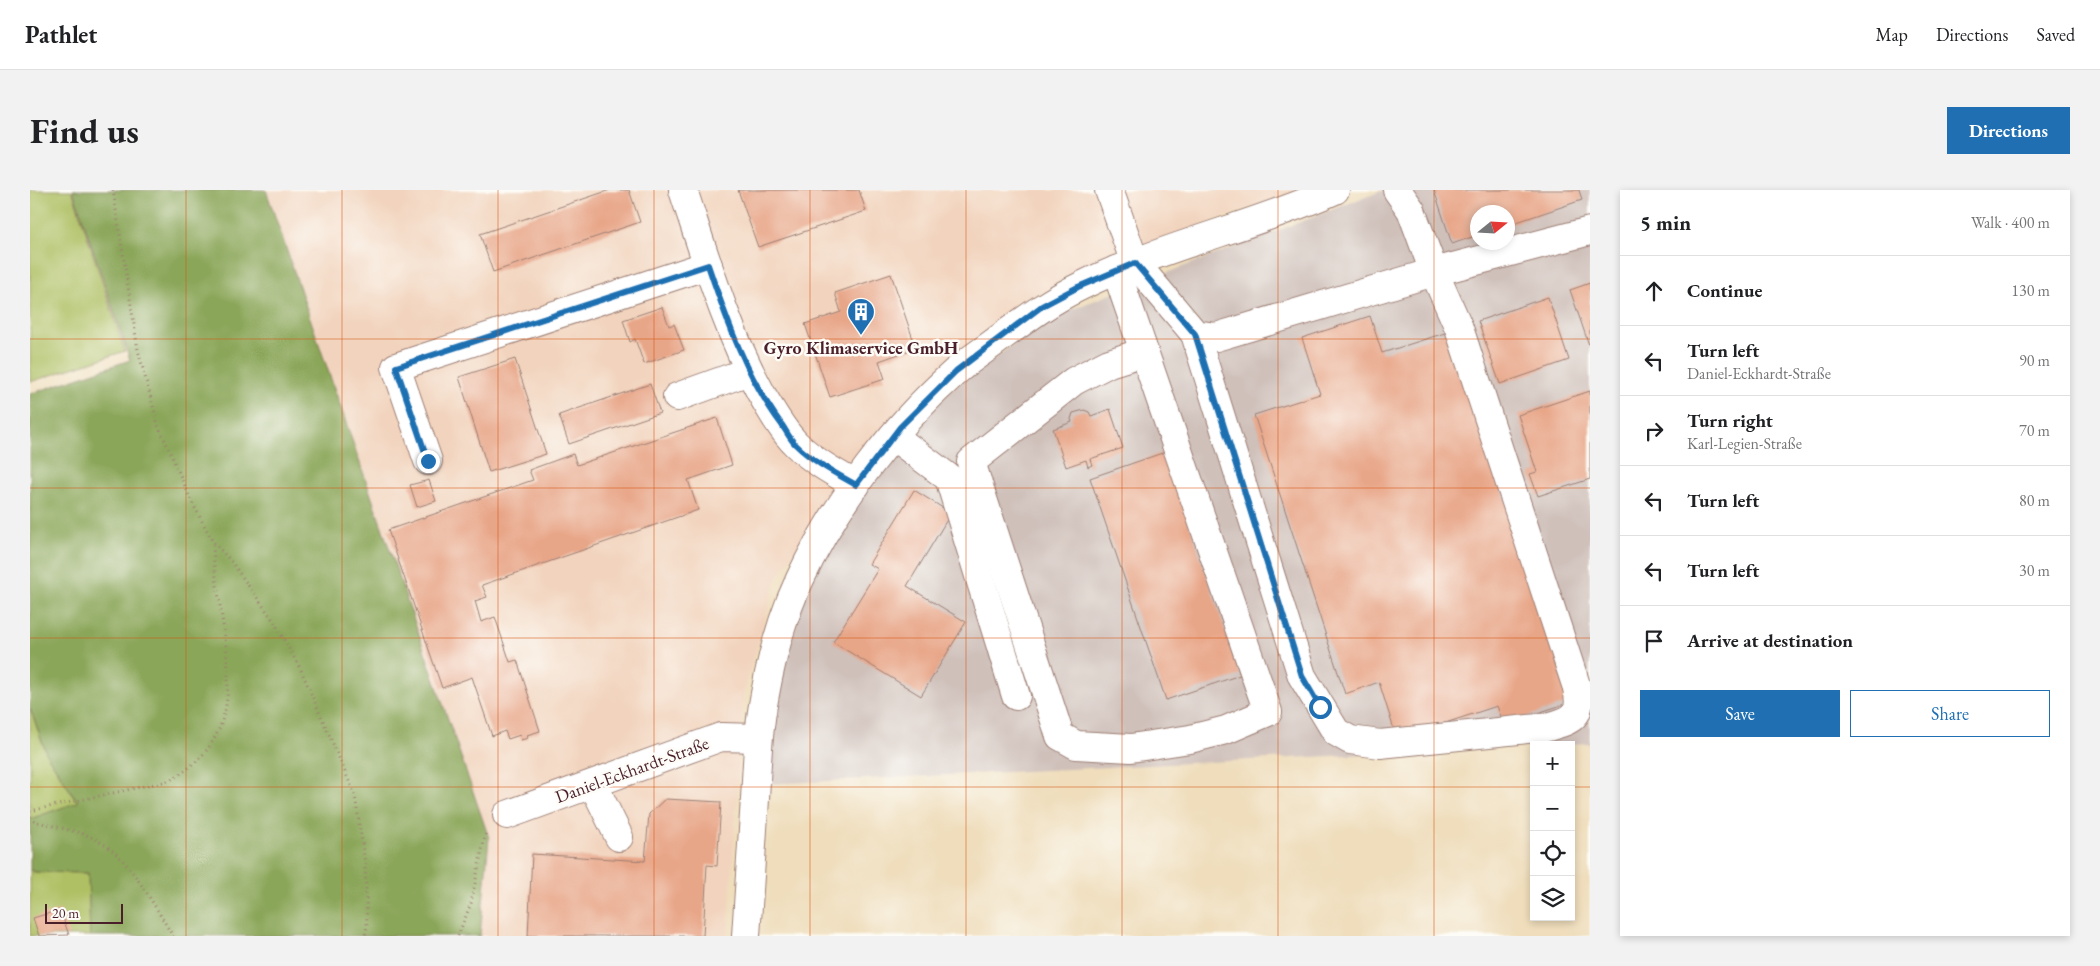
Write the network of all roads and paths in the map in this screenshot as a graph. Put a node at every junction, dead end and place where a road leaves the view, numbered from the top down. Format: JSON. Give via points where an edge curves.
{"nodes":[{"id":1,"x":113,"y":190,"type":"edge"},
{"id":2,"x":683,"y":190,"type":"edge"},
{"id":3,"x":1110,"y":190,"type":"edge"},
{"id":4,"x":1335,"y":190,"type":"edge"},
{"id":5,"x":1397,"y":190,"type":"edge"},
{"id":6,"x":1590,"y":231,"type":"edge"},
{"id":7,"x":708,"y":265,"type":"junction"},
{"id":8,"x":1125,"y":266,"type":"junction"},
{"id":9,"x":1434,"y":272,"type":"junction"},
{"id":10,"x":1195,"y":334,"type":"junction"},
{"id":11,"x":1144,"y":352,"type":"junction"},
{"id":12,"x":749,"y":371,"type":"junction"},
{"id":13,"x":677,"y":397,"type":"dead end"},
{"id":14,"x":893,"y":436,"type":"junction"},
{"id":15,"x":428,"y":461,"type":"dead end"},
{"id":16,"x":856,"y":485,"type":"junction"},
{"id":17,"x":213,"y":542,"type":"junction"},
{"id":18,"x":1016,"y":696,"type":"dead end"},
{"id":19,"x":758,"y":738,"type":"junction"},
{"id":20,"x":593,"y":784,"type":"junction"},
{"id":21,"x":30,"y":811,"type":"edge"},
{"id":22,"x":507,"y":815,"type":"joint"},
{"id":23,"x":30,"y":817,"type":"edge"},
{"id":24,"x":620,"y":838,"type":"dead end"},
{"id":25,"x":173,"y":936,"type":"edge"},
{"id":26,"x":365,"y":936,"type":"edge"},
{"id":27,"x":458,"y":936,"type":"edge"},
{"id":28,"x":746,"y":936,"type":"edge"}],
"edges":[{"from":1,"to":17,"type":"path","via":[[138,350],[158,425]]},
{"from":2,"to":7,"type":"street"},
{"from":3,"to":8,"type":"street"},
{"from":4,"to":8,"type":"street","via":[[1272,216]]},
{"from":5,"to":9,"type":"street","via":[[1411,210]]},
{"from":6,"to":9,"type":"street"},
{"from":7,"to":12,"type":"street"},
{"from":7,"to":15,"type":"street","via":[[396,367]]},
{"from":8,"to":10,"type":"street"},
{"from":8,"to":11,"type":"street"},
{"from":8,"to":14,"type":"street","via":[[1042,306],[956,371]]},
{"from":9,"to":10,"type":"street","via":[[1232,333],[1216,337]]},
{"from":9,"to":10,"type":"street","via":[[1459,328],[1578,688],[1580,702],[1576,714],[1567,722],[1548,727],[1380,744],[1350,740],[1336,732],[1302,676]]},
{"from":11,"to":11,"type":"street","via":[[1268,712],[1226,730],[1190,739],[1131,748],[1076,746],[1060,736],[972,462],[1074,381],[1110,363]]},
{"from":12,"to":13,"type":"street"},
{"from":12,"to":16,"type":"street","via":[[795,444]]},
{"from":14,"to":16,"type":"street"},
{"from":14,"to":18,"type":"street","via":[[949,478]]},
{"from":16,"to":19,"type":"street","via":[[826,530],[800,579],[785,617],[764,696]]},
{"from":17,"to":21,"type":"path","via":[[213,566],[228,670],[227,703],[219,732],[186,772],[168,781]]},
{"from":17,"to":26,"type":"path","via":[[273,620],[301,670],[355,795],[365,863]]},
{"from":19,"to":20,"type":"street","name":"Daniel-Eckhardt-Straße","via":[[721,737]]},
{"from":19,"to":28,"type":"street"},
{"from":20,"to":22,"type":"street","name":"Daniel-Eckhardt-Straße"},
{"from":20,"to":24,"type":"street"},
{"from":22,"to":27,"type":"path","via":[[487,827],[471,904]]},
{"from":23,"to":25,"type":"path","via":[[34,821],[97,839],[139,882]]}]}
